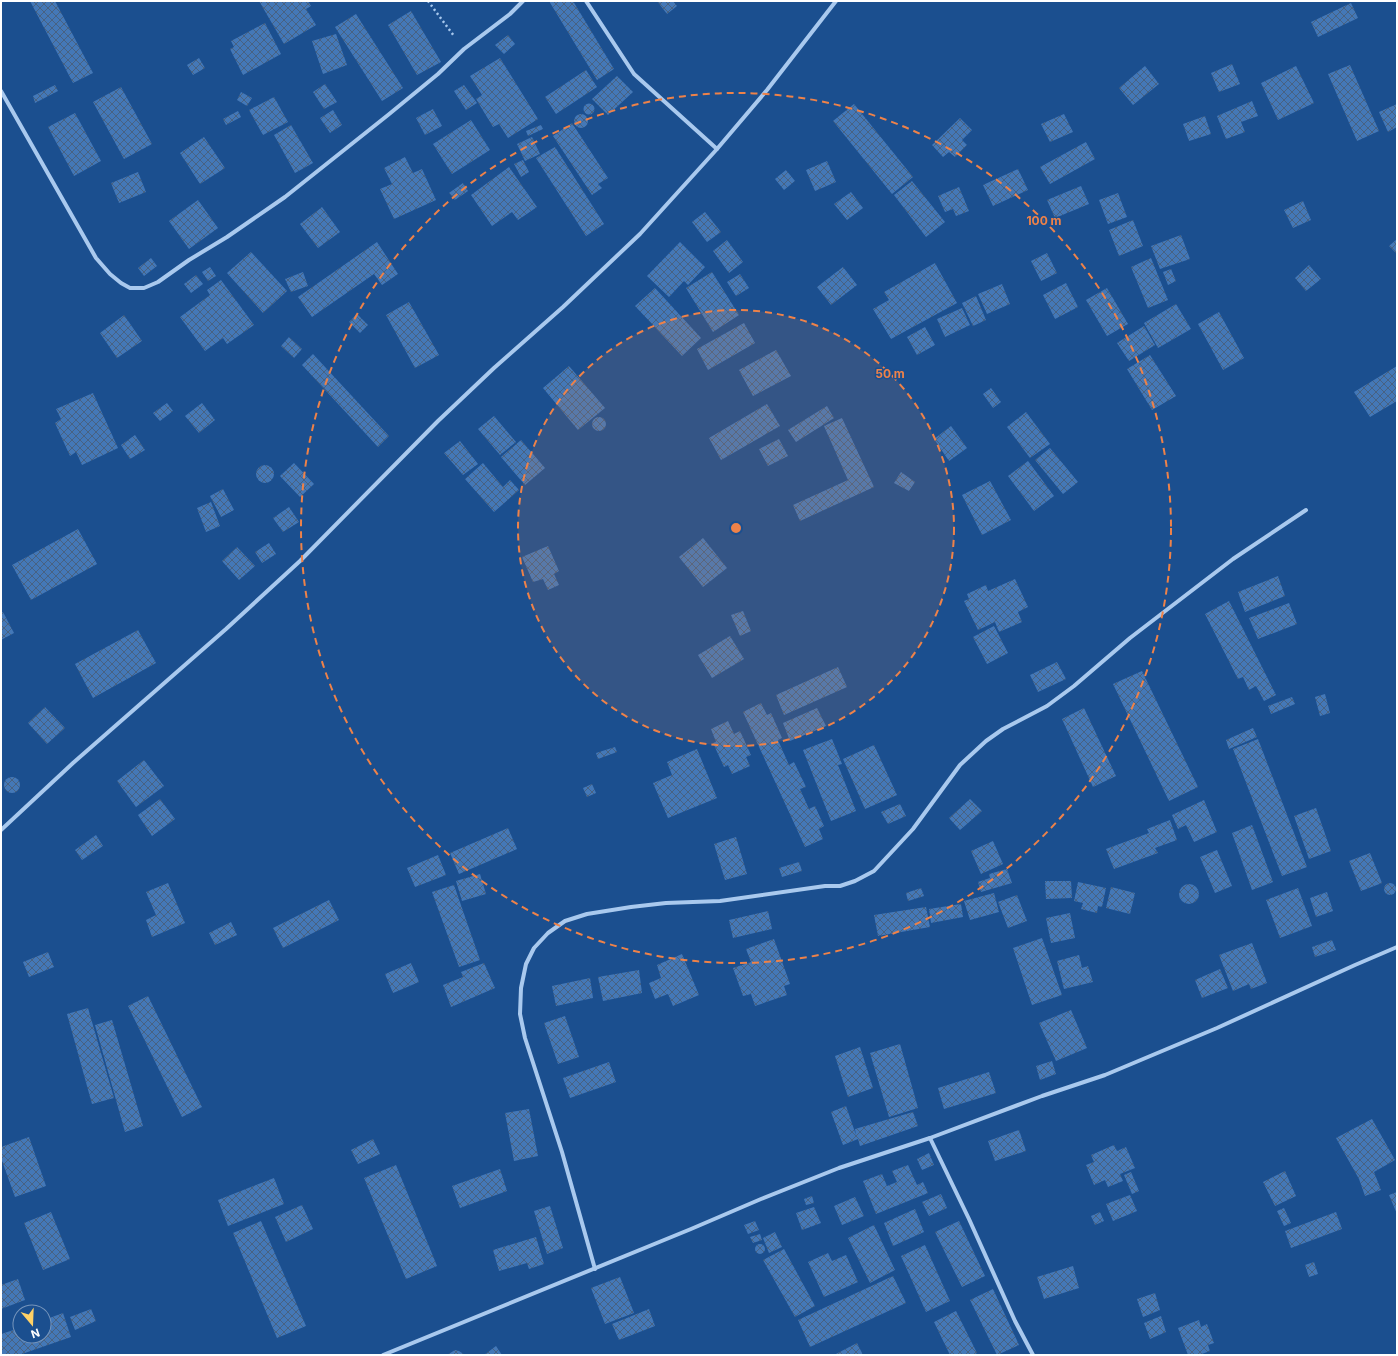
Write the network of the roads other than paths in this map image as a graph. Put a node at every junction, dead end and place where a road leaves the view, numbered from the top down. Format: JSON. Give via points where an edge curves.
{"nodes":[{"id":1,"x":523,"y":1,"type":"edge"},
{"id":2,"x":586,"y":1,"type":"edge"},
{"id":3,"x":836,"y":1,"type":"edge"},
{"id":4,"x":1,"y":91,"type":"edge"},
{"id":5,"x":717,"y":149,"type":"junction"},
{"id":6,"x":1306,"y":510,"type":"dead end"},
{"id":7,"x":1,"y":830,"type":"edge"},
{"id":8,"x":1397,"y":947,"type":"edge"},
{"id":9,"x":930,"y":1138,"type":"junction"},
{"id":10,"x":595,"y":1268,"type":"junction"},
{"id":11,"x":383,"y":1355,"type":"edge"},
{"id":12,"x":1033,"y":1355,"type":"edge"}],
"edges":[{"from":1,"to":4,"type":"street","via":[[388,116],[285,197],[158,282],[144,288],[130,288],[121,283],[96,258]]},
{"from":2,"to":5,"type":"street","via":[[634,74]]},
{"from":3,"to":5,"type":"street"},
{"from":5,"to":7,"type":"street","via":[[640,234],[438,421],[300,561]]},
{"from":6,"to":10,"type":"street","via":[[1233,559],[1047,706],[986,741],[960,765],[913,829],[874,871],[840,886],[720,901],[605,910],[565,921],[548,933],[534,948],[526,964],[521,988],[520,1014],[525,1038],[562,1152]]},
{"from":8,"to":9,"type":"street","via":[[1218,1028],[1105,1075]]},
{"from":9,"to":10,"type":"street","via":[[839,1168]]},
{"from":9,"to":12,"type":"street"},
{"from":10,"to":11,"type":"street"}]}
